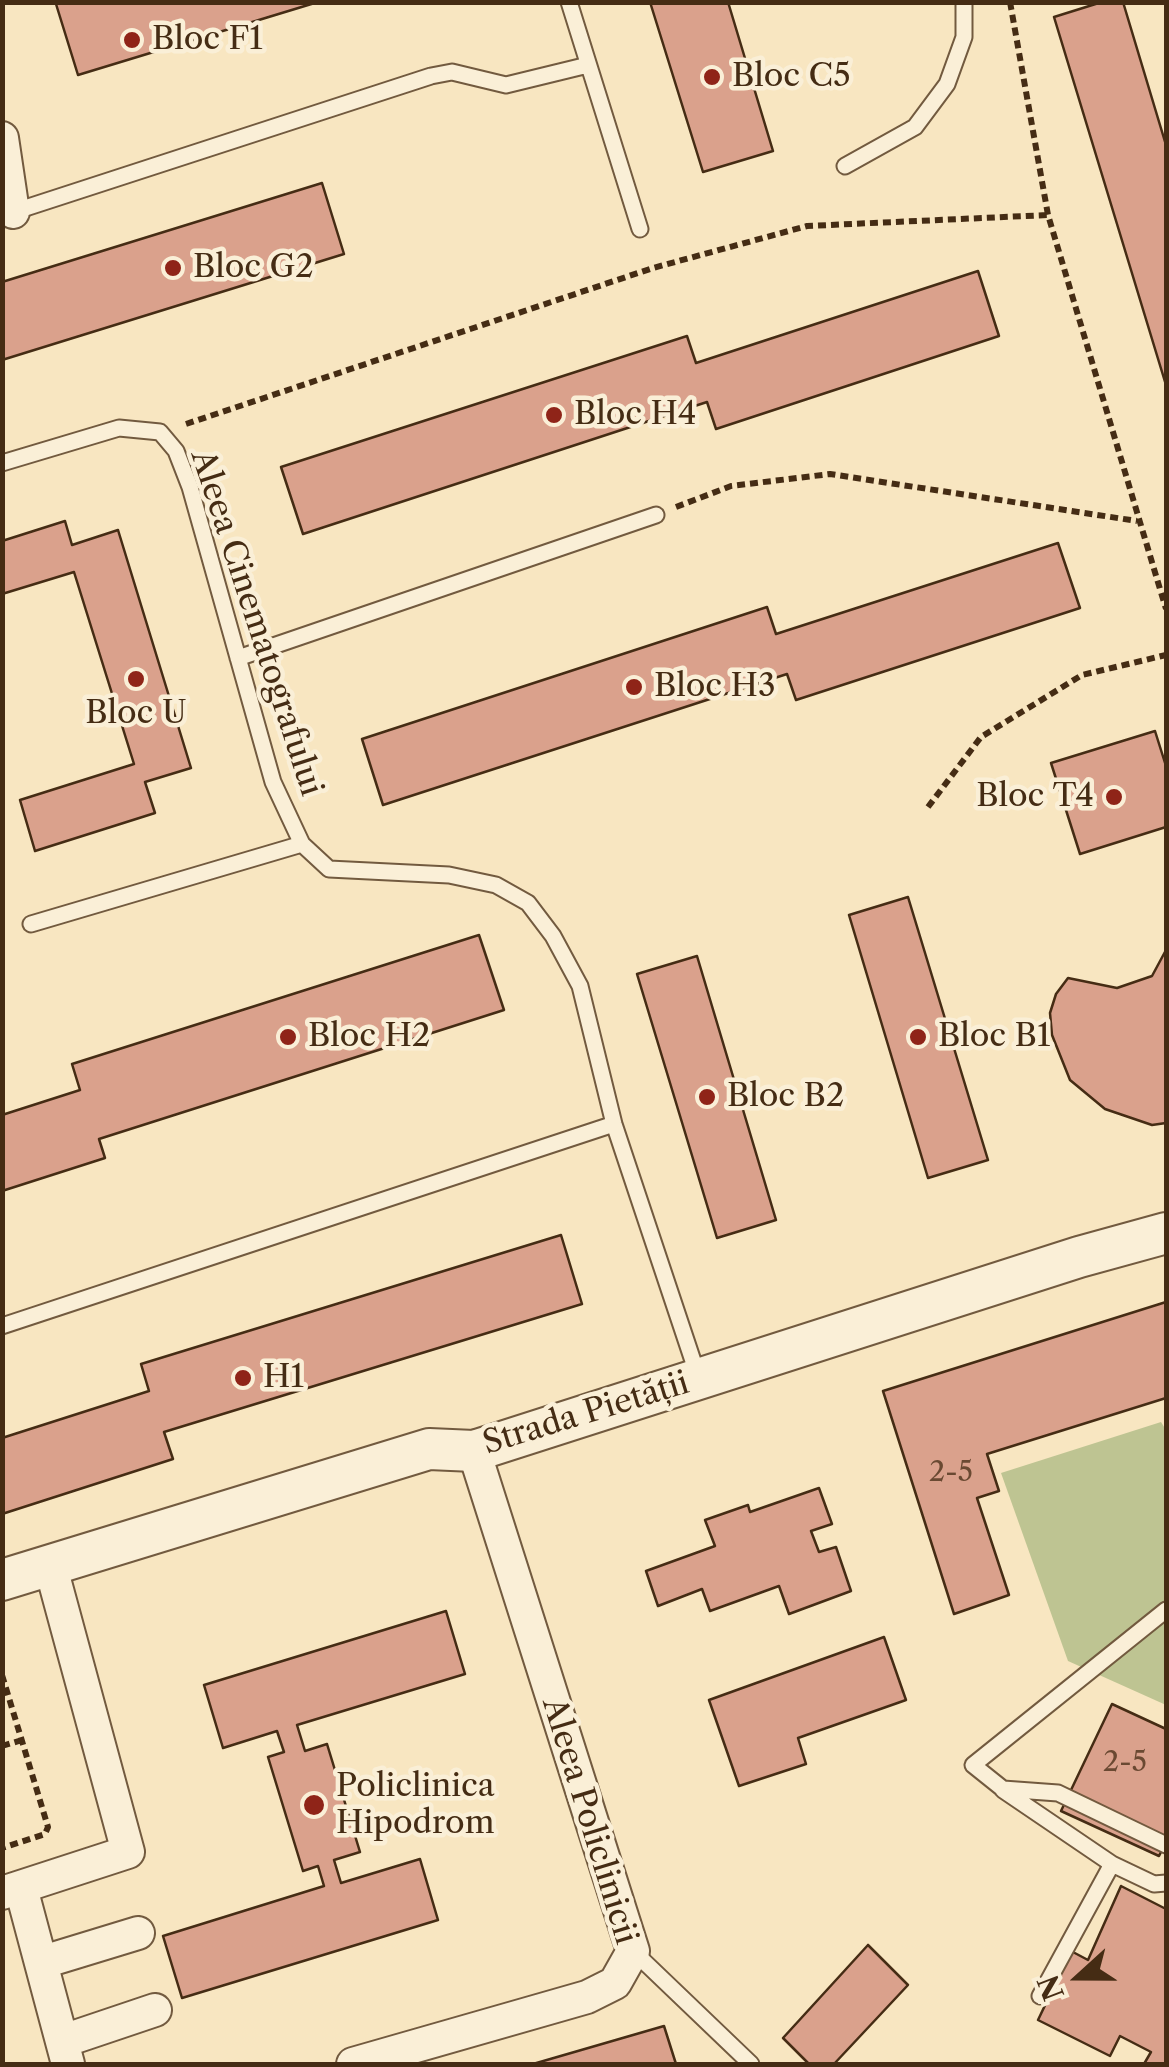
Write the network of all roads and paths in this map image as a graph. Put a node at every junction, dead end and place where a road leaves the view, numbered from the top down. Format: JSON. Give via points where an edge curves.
{"nodes":[{"id":1,"x":568,"y":2,"type":"edge"},
{"id":2,"x":964,"y":2,"type":"edge"},
{"id":3,"x":1010,"y":2,"type":"edge"},
{"id":4,"x":588,"y":66,"type":"junction"},
{"id":5,"x":2,"y":138,"type":"edge"},
{"id":6,"x":845,"y":166,"type":"dead end"},
{"id":7,"x":8,"y":214,"type":"edge"},
{"id":8,"x":1048,"y":215,"type":"junction"},
{"id":9,"x":640,"y":229,"type":"dead end"},
{"id":10,"x":160,"y":432,"type":"junction"},
{"id":11,"x":2,"y":463,"type":"edge"},
{"id":12,"x":656,"y":515,"type":"joint"},
{"id":13,"x":1137,"y":521,"type":"junction"},
{"id":14,"x":1166,"y":609,"type":"edge"},
{"id":15,"x":1166,"y":655,"type":"edge"},
{"id":16,"x":238,"y":658,"type":"junction"},
{"id":17,"x":928,"y":807,"type":"dead end"},
{"id":18,"x":302,"y":844,"type":"junction"},
{"id":19,"x":31,"y":924,"type":"dead end"},
{"id":20,"x":614,"y":1124,"type":"junction"},
{"id":21,"x":1166,"y":1234,"type":"edge"},
{"id":22,"x":2,"y":1326,"type":"edge"},
{"id":23,"x":699,"y":1378,"type":"junction"},
{"id":24,"x":474,"y":1451,"type":"junction"},
{"id":25,"x":50,"y":1564,"type":"junction"},
{"id":26,"x":2,"y":1580,"type":"edge"},
{"id":27,"x":1166,"y":1610,"type":"edge"},
{"id":28,"x":2,"y":1674,"type":"edge"},
{"id":29,"x":22,"y":1740,"type":"junction"},
{"id":30,"x":2,"y":1746,"type":"edge"},
{"id":31,"x":991,"y":1782,"type":"junction"},
{"id":32,"x":1166,"y":1845,"type":"edge"},
{"id":33,"x":2,"y":1848,"type":"edge"},
{"id":34,"x":1112,"y":1864,"type":"junction"},
{"id":35,"x":1166,"y":1883,"type":"edge"},
{"id":36,"x":12,"y":1890,"type":"edge"},
{"id":37,"x":138,"y":1933,"type":"dead end"},
{"id":38,"x":634,"y":1950,"type":"junction"},
{"id":39,"x":42,"y":1962,"type":"junction"},
{"id":40,"x":1040,"y":1996,"type":"dead end"},
{"id":41,"x":155,"y":2010,"type":"dead end"},
{"id":42,"x":66,"y":2053,"type":"edge"},
{"id":43,"x":353,"y":2064,"type":"edge"},
{"id":44,"x":750,"y":2064,"type":"edge"}],
"edges":[{"from":1,"to":4,"type":"lane"},
{"from":2,"to":6,"type":"lane","via":[[964,38],[947,84],[915,128]]},
{"from":3,"to":8,"type":"path"},
{"from":4,"to":7,"type":"lane","via":[[506,85],[452,72],[431,76]]},
{"from":4,"to":9,"type":"lane"},
{"from":5,"to":7,"type":"street"},
{"from":8,"to":10,"type":"path","via":[[807,226],[654,268]]},
{"from":8,"to":13,"type":"path"},
{"from":10,"to":11,"type":"lane","name":"Aleea Cinematografului","via":[[119,428]]},
{"from":10,"to":16,"type":"lane","name":"Aleea Cinematografului","via":[[190,486]]},
{"from":12,"to":13,"type":"path","via":[[731,486],[830,474]]},
{"from":12,"to":16,"type":"lane"},
{"from":13,"to":14,"type":"path"},
{"from":15,"to":17,"type":"path","via":[[1082,675],[980,737]]},
{"from":16,"to":18,"type":"lane","name":"Aleea Cinematografului","via":[[273,782]]},
{"from":18,"to":19,"type":"lane"},
{"from":18,"to":20,"type":"lane","name":"Aleea Cinematografului","via":[[329,869],[449,875],[496,885],[528,903],[580,986]]},
{"from":20,"to":22,"type":"lane"},
{"from":20,"to":23,"type":"lane","name":"Aleea Cinematografului"},
{"from":21,"to":23,"type":"street","name":"Strada Pietății"},
{"from":23,"to":24,"type":"street","name":"Strada Pietății"},
{"from":24,"to":25,"type":"street","name":"Strada Pietății","via":[[429,1449]]},
{"from":24,"to":38,"type":"street","name":"Aleea Policlinicii"},
{"from":25,"to":26,"type":"street","name":"Strada Pietății"},
{"from":25,"to":36,"type":"street","via":[[128,1852]]},
{"from":27,"to":31,"type":"lane","via":[[974,1765]]},
{"from":28,"to":29,"type":"path"},
{"from":29,"to":30,"type":"path"},
{"from":29,"to":33,"type":"path","via":[[48,1827],[45,1834]]},
{"from":31,"to":32,"type":"lane","via":[[1016,1792],[1058,1793]]},
{"from":31,"to":34,"type":"lane"},
{"from":34,"to":35,"type":"lane"},
{"from":34,"to":40,"type":"lane"},
{"from":36,"to":39,"type":"street"},
{"from":37,"to":39,"type":"street"},
{"from":38,"to":43,"type":"street","name":"Aleea Policlinicii","via":[[615,1983],[588,1997]]},
{"from":38,"to":44,"type":"lane"},
{"from":39,"to":42,"type":"street"},
{"from":41,"to":42,"type":"street"}]}
